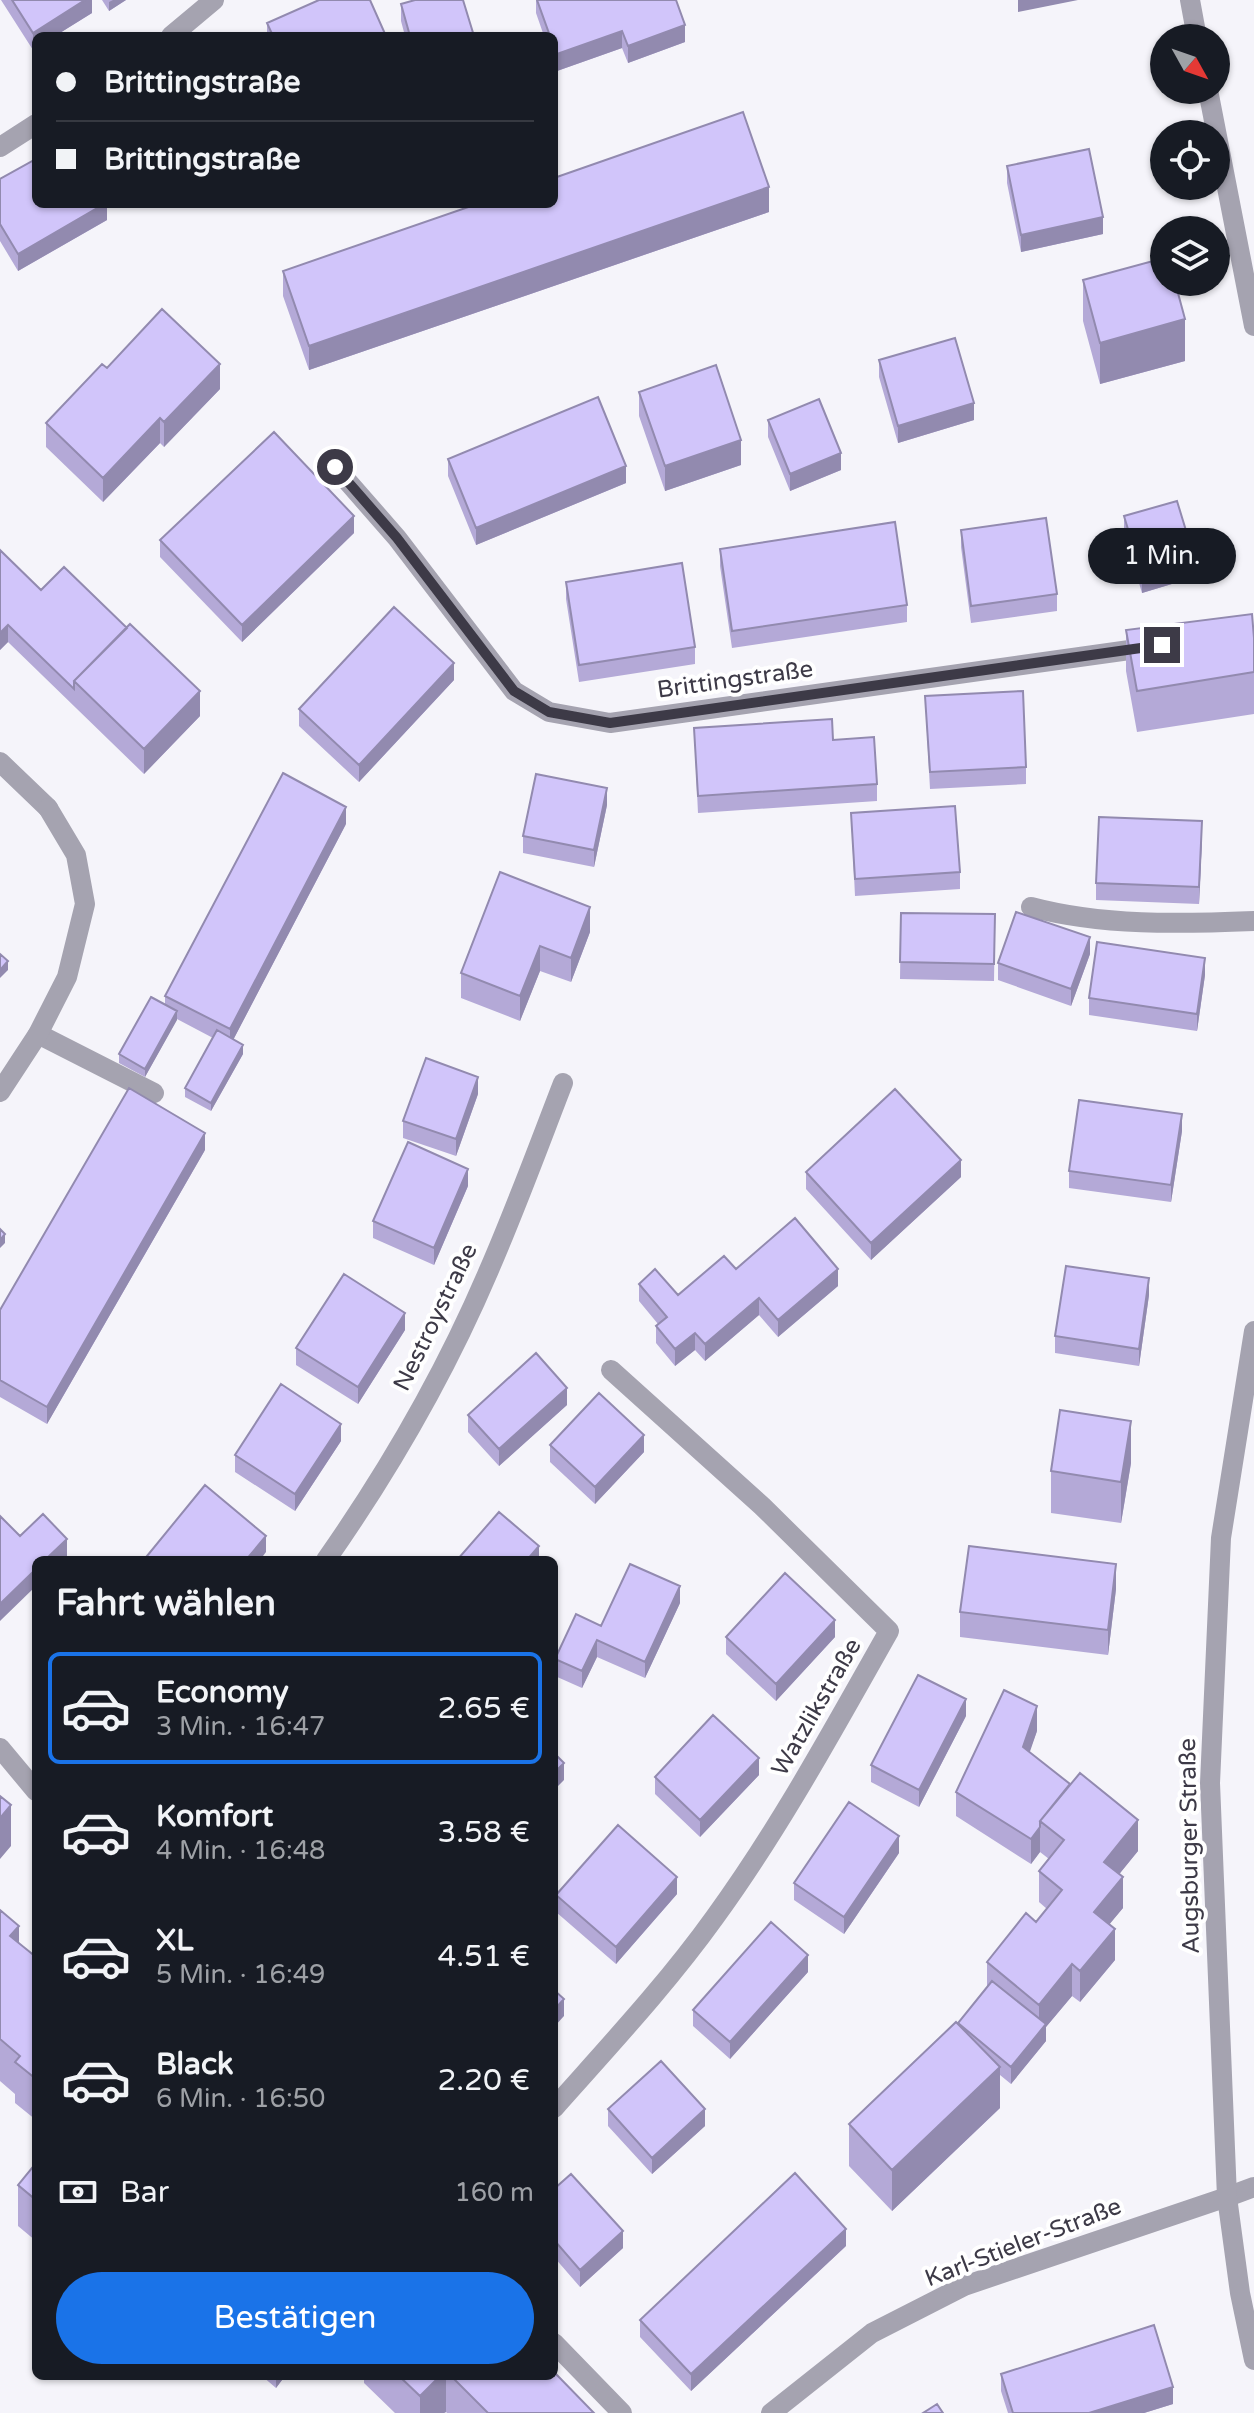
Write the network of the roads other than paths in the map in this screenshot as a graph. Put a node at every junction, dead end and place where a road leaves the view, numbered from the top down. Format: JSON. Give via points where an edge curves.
{"nodes":[{"id":1,"x":214,"y":0,"type":"edge"},
{"id":2,"x":1190,"y":0,"type":"edge"},
{"id":3,"x":1194,"y":24,"type":"edge"},
{"id":4,"x":176,"y":32,"type":"edge"},
{"id":5,"x":1211,"y":104,"type":"edge"},
{"id":6,"x":32,"y":127,"type":"edge"},
{"id":7,"x":0,"y":147,"type":"edge"},
{"id":8,"x":1254,"y":326,"type":"edge"},
{"id":9,"x":335,"y":467,"type":"dead end"},
{"id":10,"x":1175,"y":643,"type":"edge"},
{"id":11,"x":0,"y":762,"type":"edge"},
{"id":12,"x":1031,"y":907,"type":"dead end"},
{"id":13,"x":1254,"y":921,"type":"edge"},
{"id":14,"x":38,"y":1034,"type":"junction"},
{"id":15,"x":563,"y":1083,"type":"dead end"},
{"id":16,"x":0,"y":1092,"type":"edge"},
{"id":17,"x":154,"y":1093,"type":"dead end"},
{"id":18,"x":1254,"y":1331,"type":"edge"},
{"id":19,"x":611,"y":1370,"type":"dead end"},
{"id":20,"x":329,"y":1556,"type":"edge"},
{"id":21,"x":0,"y":1748,"type":"edge"},
{"id":22,"x":32,"y":1786,"type":"edge"},
{"id":23,"x":558,"y":2103,"type":"edge"},
{"id":24,"x":1254,"y":2187,"type":"edge"},
{"id":25,"x":1227,"y":2197,"type":"junction"},
{"id":26,"x":558,"y":2347,"type":"edge"},
{"id":27,"x":1254,"y":2360,"type":"edge"},
{"id":28,"x":622,"y":2413,"type":"edge"},
{"id":29,"x":771,"y":2413,"type":"edge"}],
"edges":[{"from":1,"to":4,"type":"street"},
{"from":2,"to":3,"type":"street"},
{"from":5,"to":8,"type":"street"},
{"from":6,"to":7,"type":"street"},
{"from":9,"to":10,"type":"street","name":"Brittingstraße","via":[[397,538],[514,691],[549,712],[610,723]]},
{"from":11,"to":14,"type":"street","via":[[48,808],[76,855],[85,904],[67,977]]},
{"from":12,"to":13,"type":"street","via":[[1063,916],[1186,924]]},
{"from":14,"to":16,"type":"street"},
{"from":14,"to":17,"type":"street"},
{"from":15,"to":20,"type":"street","name":"Nestroystraße","via":[[461,1329],[385,1471]]},
{"from":18,"to":25,"type":"street","name":"Augsburger Straße","via":[[1221,1538],[1210,1783]]},
{"from":19,"to":23,"type":"street","name":"Watzlikstraße","via":[[762,1506],[889,1631],[768,1840],[714,1919]]},
{"from":21,"to":22,"type":"street"},
{"from":24,"to":25,"type":"street","name":"Karl-Stieler-Straße"},
{"from":25,"to":27,"type":"street","name":"Augsburger Straße"},
{"from":25,"to":29,"type":"street","name":"Karl-Stieler-Straße","via":[[964,2286],[872,2333]]},
{"from":26,"to":28,"type":"street"}]}
